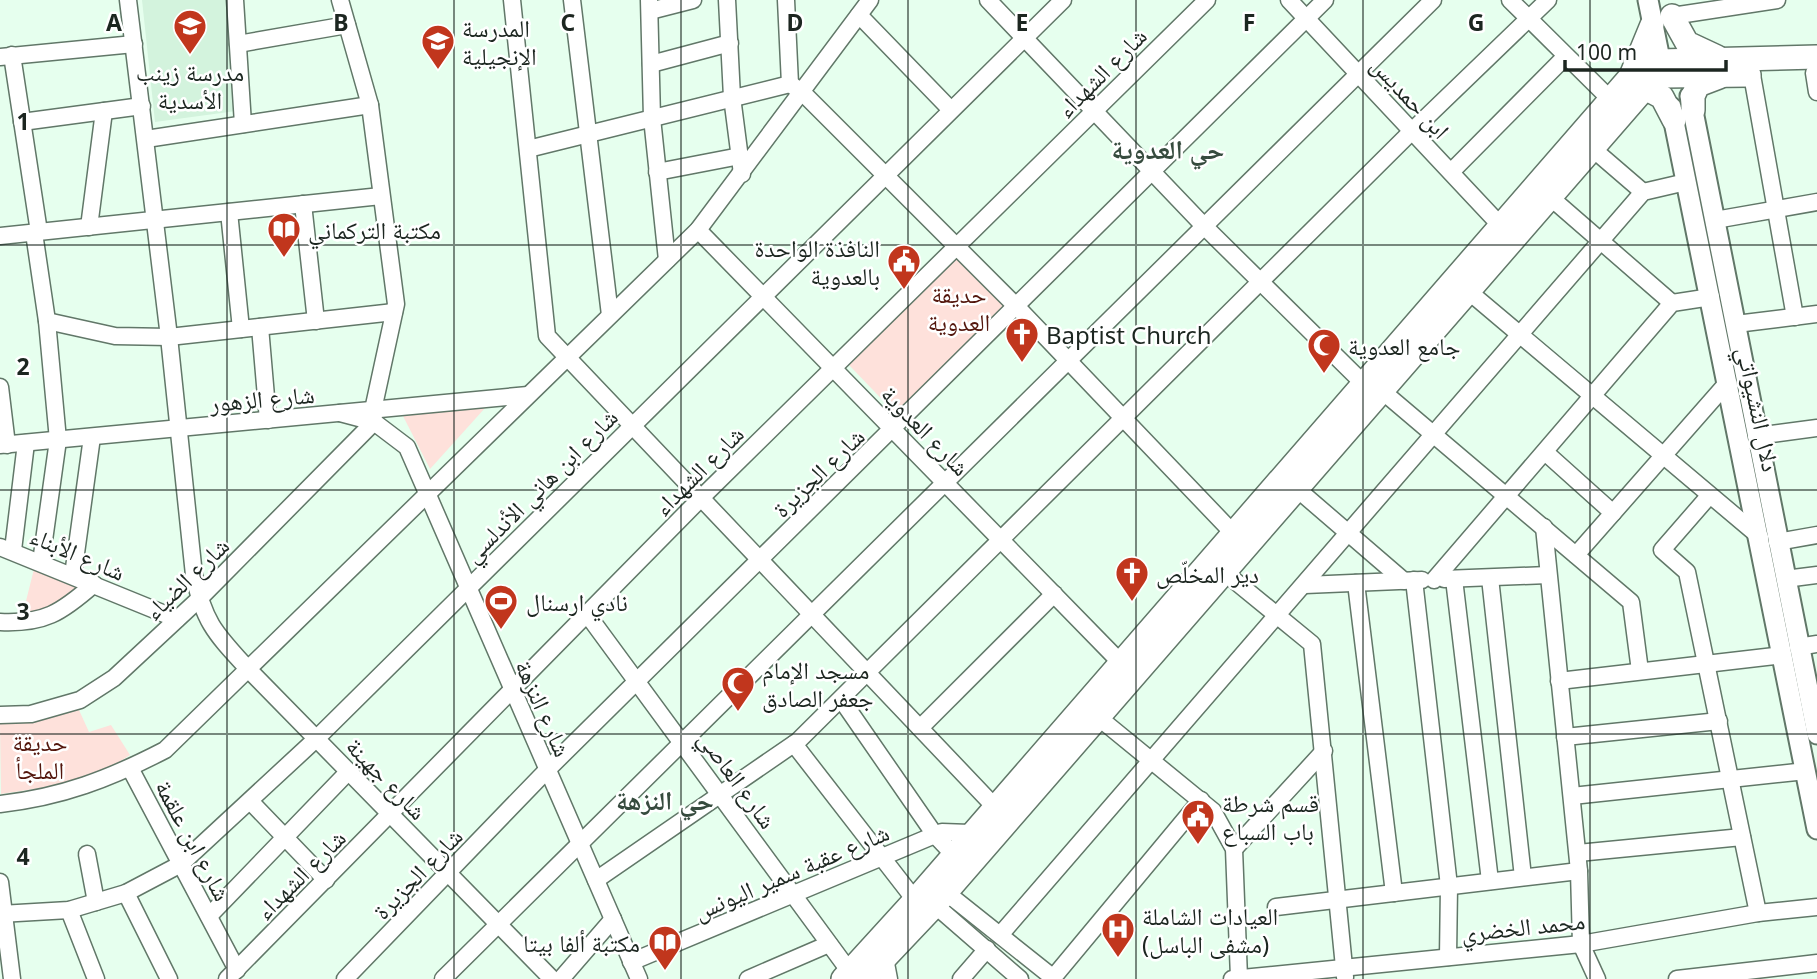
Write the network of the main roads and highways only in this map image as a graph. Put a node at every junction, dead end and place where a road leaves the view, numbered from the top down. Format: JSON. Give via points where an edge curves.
{"nodes":[{"id":1,"x":1648,"y":0,"type":"edge"},
{"id":2,"x":1665,"y":14,"type":"edge"},
{"id":3,"x":1725,"y":67,"type":"junction"},
{"id":4,"x":1662,"y":73,"type":"junction"},
{"id":5,"x":1816,"y":74,"type":"edge"},
{"id":6,"x":1683,"y":115,"type":"junction"},
{"id":7,"x":1372,"y":387,"type":"junction"},
{"id":8,"x":1769,"y":540,"type":"junction"},
{"id":9,"x":1799,"y":649,"type":"edge"},
{"id":10,"x":1816,"y":724,"type":"edge"},
{"id":11,"x":1817,"y":829,"type":"edge"},
{"id":12,"x":930,"y":894,"type":"junction"},
{"id":13,"x":887,"y":968,"type":"edge"},
{"id":14,"x":853,"y":977,"type":"edge"}],
"edges":[{"from":1,"to":2,"type":"main road"},
{"from":2,"to":3,"type":"highway","via":[[1687,43]]},
{"from":2,"to":4,"type":"highway"},
{"from":2,"to":4,"type":"main road","name":"دلال النشيواتي"},
{"from":3,"to":4,"type":"highway"},
{"from":3,"to":5,"type":"highway"},
{"from":3,"to":5,"type":"highway","via":[[1752,75]]},
{"from":3,"to":6,"type":"highway","via":[[1698,85]]},
{"from":4,"to":6,"type":"main road","name":"دلال النشيواتي"},
{"from":4,"to":6,"type":"highway","via":[[1662,97]]},
{"from":4,"to":7,"type":"highway","via":[[1467,290]]},
{"from":4,"to":7,"type":"highway","via":[[1609,98],[1500,225]]},
{"from":6,"to":8,"type":"main road","name":"دلال النشيواتي","via":[[1715,220],[1755,436]]},
{"from":6,"to":8,"type":"main road","name":"دلال النشيواتي","via":[[1685,182],[1728,382]]},
{"from":7,"to":12,"type":"highway","via":[[1296,488],[1224,572],[1098,716]]},
{"from":7,"to":12,"type":"highway","via":[[1233,533],[970,833]]},
{"from":8,"to":9,"type":"main road","name":"دلال النشيواتي"},
{"from":8,"to":9,"type":"main road","name":"دلال النشيواتي","via":[[1785,579]]},
{"from":9,"to":10,"type":"main road","name":"دلال النشيواتي"},
{"from":9,"to":11,"type":"main road","name":"دلال النشيواتي","via":[[1806,771]]},
{"from":12,"to":13,"type":"highway"},
{"from":12,"to":14,"type":"highway"},
{"from":13,"to":14,"type":"highway"}]}
